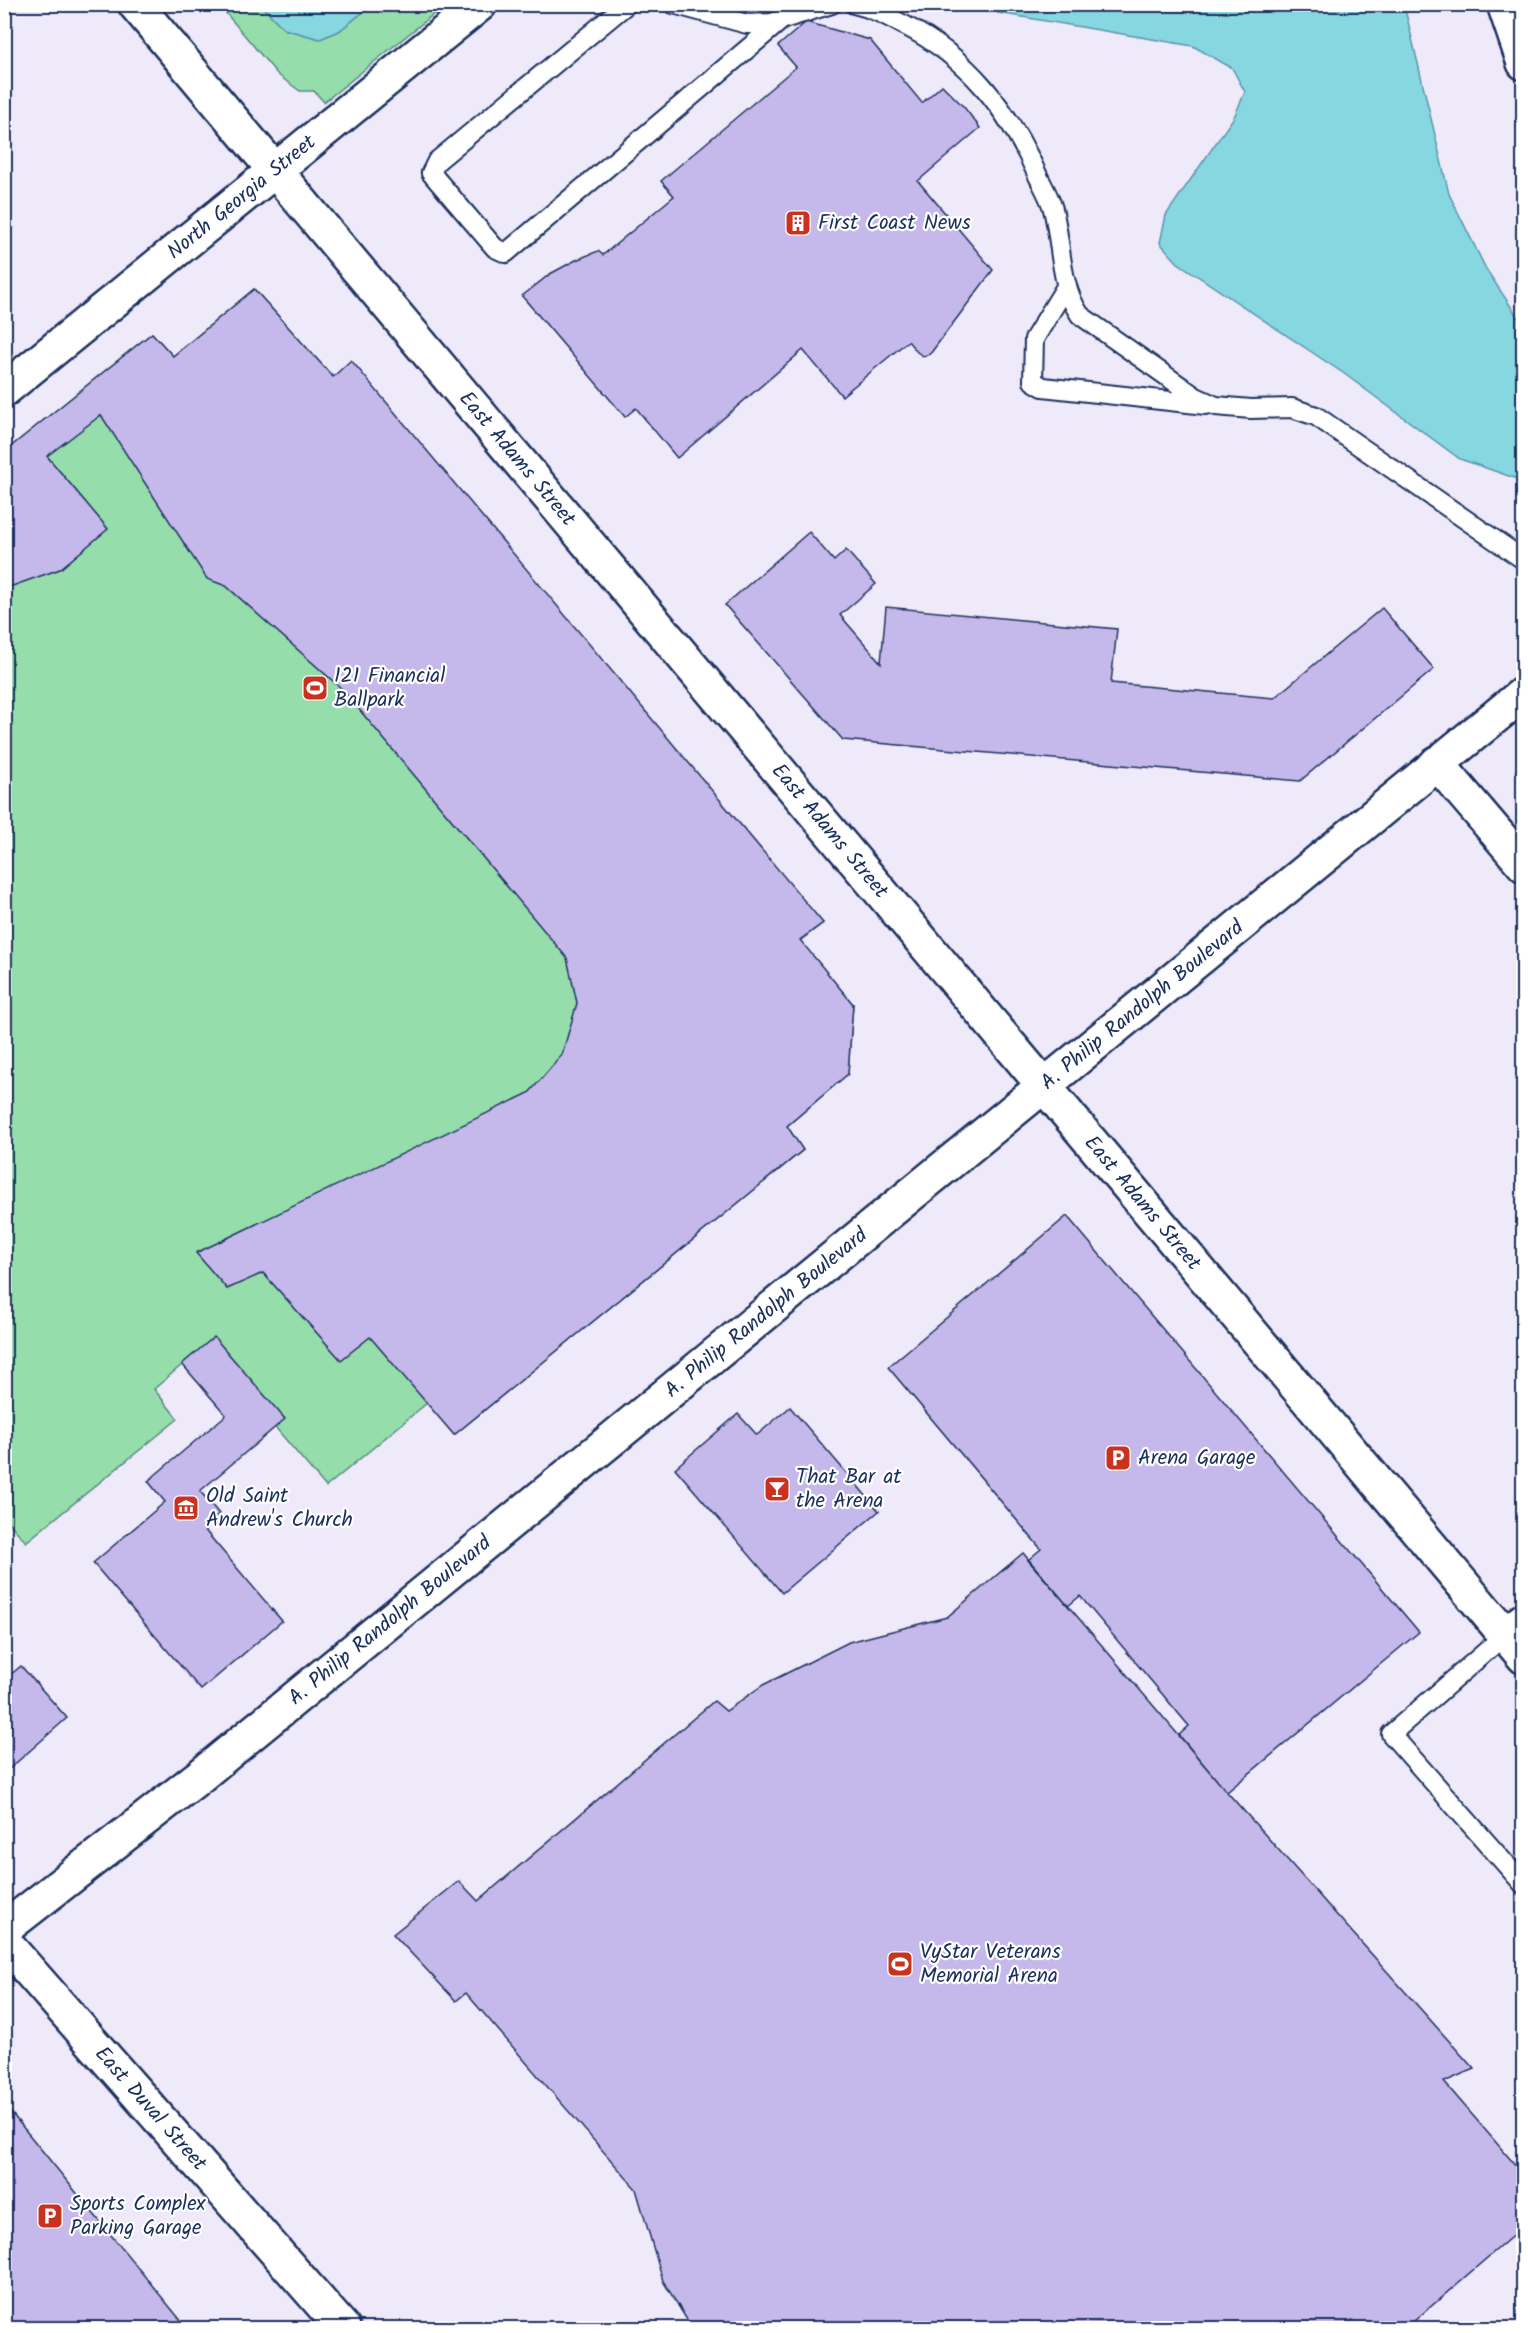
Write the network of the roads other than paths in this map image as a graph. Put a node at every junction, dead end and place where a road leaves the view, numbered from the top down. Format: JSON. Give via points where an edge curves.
{"nodes":[{"id":1,"x":135,"y":4,"type":"edge"},
{"id":2,"x":480,"y":4,"type":"edge"},
{"id":3,"x":627,"y":4,"type":"edge"},
{"id":4,"x":674,"y":4,"type":"edge"},
{"id":5,"x":832,"y":4,"type":"edge"},
{"id":6,"x":854,"y":4,"type":"edge"},
{"id":7,"x":1504,"y":4,"type":"edge"},
{"id":8,"x":784,"y":18,"type":"junction"},
{"id":9,"x":1524,"y":63,"type":"edge"},
{"id":10,"x":275,"y":172,"type":"junction"},
{"id":11,"x":1067,"y":285,"type":"junction"},
{"id":12,"x":4,"y":390,"type":"edge"},
{"id":13,"x":1216,"y":406,"type":"junction"},
{"id":14,"x":1524,"y":561,"type":"edge"},
{"id":15,"x":1524,"y":693,"type":"edge"},
{"id":16,"x":1437,"y":763,"type":"junction"},
{"id":17,"x":1524,"y":865,"type":"edge"},
{"id":18,"x":1044,"y":1086,"type":"junction"},
{"id":19,"x":1517,"y":1638,"type":"edge"},
{"id":20,"x":1524,"y":1885,"type":"edge"},
{"id":21,"x":4,"y":1929,"type":"edge"},
{"id":22,"x":4,"y":1942,"type":"edge"},
{"id":23,"x":344,"y":2328,"type":"edge"}],
"edges":[{"from":1,"to":10,"type":"street","name":"East Adams Street"},
{"from":2,"to":10,"type":"street","name":"North Georgia Street"},
{"from":3,"to":8,"type":"lane","via":[[437,161],[431,173],[495,248],[506,253]]},
{"from":4,"to":8,"type":"lane","via":[[747,24]]},
{"from":5,"to":8,"type":"lane"},
{"from":6,"to":11,"type":"lane","via":[[872,8],[936,41],[975,76],[1006,117],[1052,208]]},
{"from":7,"to":9,"type":"street"},
{"from":10,"to":12,"type":"street","name":"North Georgia Street"},
{"from":10,"to":18,"type":"street","name":"East Adams Street"},
{"from":11,"to":13,"type":"lane","via":[[1080,315],[1196,397]]},
{"from":11,"to":13,"type":"lane","via":[[1034,339],[1033,381],[1043,387]]},
{"from":13,"to":14,"type":"lane","via":[[1293,408],[1316,416]]},
{"from":15,"to":16,"type":"street","name":"A. Philip Randolph Boulevard"},
{"from":16,"to":17,"type":"street"},
{"from":16,"to":18,"type":"street","name":"A. Philip Randolph Boulevard"},
{"from":18,"to":19,"type":"street","name":"East Adams Street"},
{"from":18,"to":21,"type":"street","name":"A. Philip Randolph Boulevard","via":[[200,1776]]},
{"from":19,"to":20,"type":"lane","via":[[1391,1734]]},
{"from":22,"to":23,"type":"street","name":"East Duval Street"}]}
